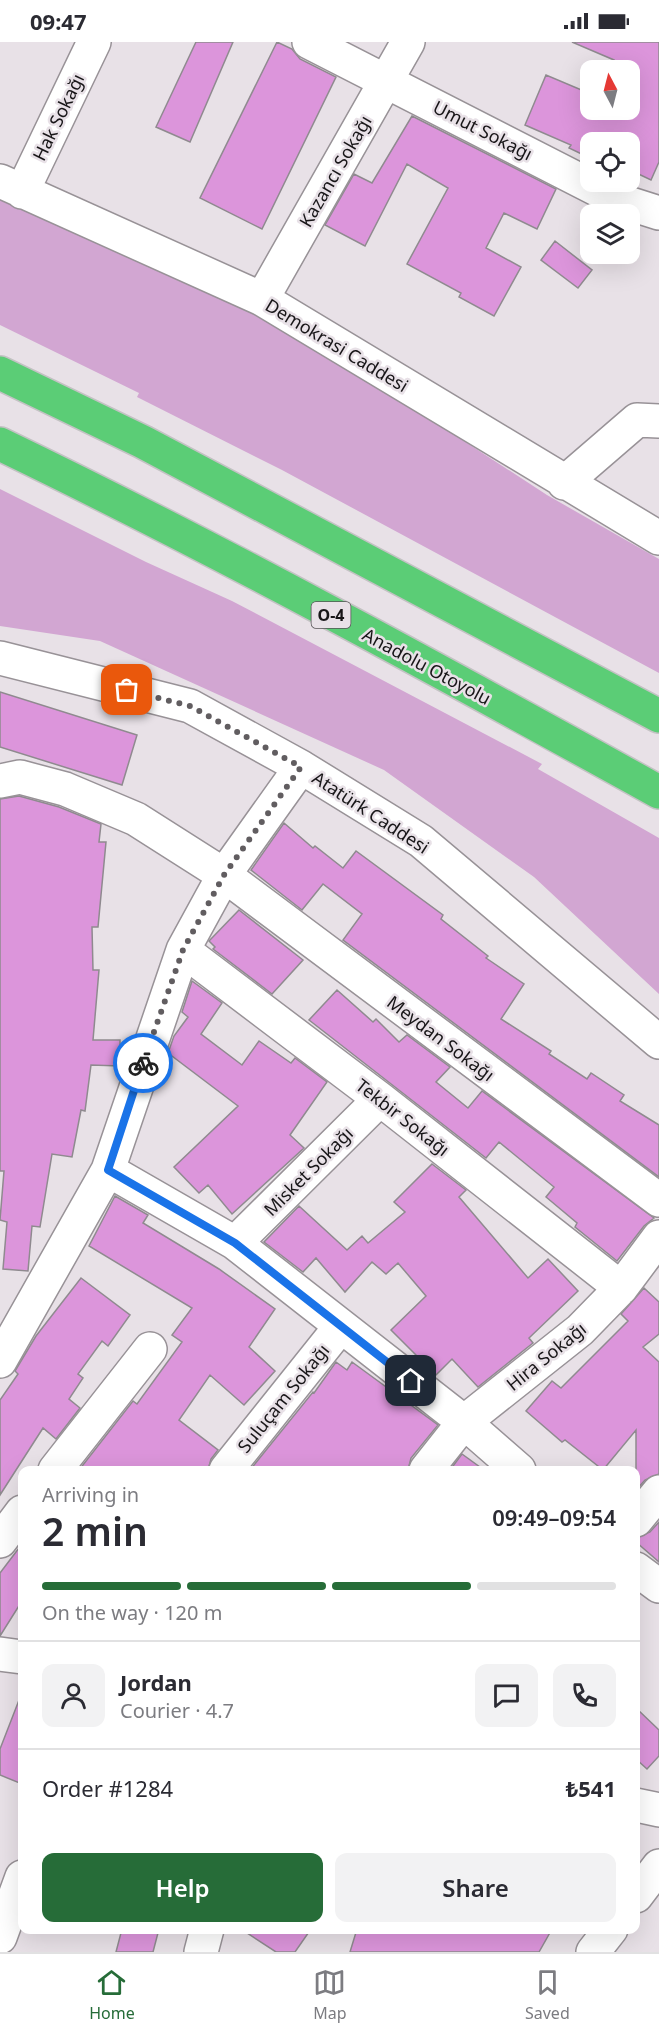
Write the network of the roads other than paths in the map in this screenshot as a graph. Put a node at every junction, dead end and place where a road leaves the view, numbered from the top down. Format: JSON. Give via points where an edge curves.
{"nodes":[{"id":1,"x":94,"y":42,"type":"edge"},
{"id":2,"x":309,"y":42,"type":"edge"},
{"id":3,"x":408,"y":42,"type":"edge"},
{"id":4,"x":387,"y":81,"type":"junction"},
{"id":5,"x":11,"y":187,"type":"edge"},
{"id":6,"x":659,"y":213,"type":"edge"},
{"id":7,"x":262,"y":299,"type":"junction"},
{"id":8,"x":0,"y":373,"type":"edge"},
{"id":9,"x":659,"y":421,"type":"edge"},
{"id":10,"x":0,"y":444,"type":"edge"},
{"id":11,"x":564,"y":483,"type":"junction"},
{"id":12,"x":659,"y":538,"type":"edge"},
{"id":13,"x":0,"y":658,"type":"edge"},
{"id":14,"x":659,"y":716,"type":"edge"},
{"id":15,"x":301,"y":767,"type":"junction"},
{"id":16,"x":0,"y":781,"type":"edge"},
{"id":17,"x":659,"y":792,"type":"edge"},
{"id":18,"x":224,"y":875,"type":"junction"},
{"id":19,"x":183,"y":950,"type":"junction"},
{"id":20,"x":659,"y":1042,"type":"edge"},
{"id":21,"x":380,"y":1099,"type":"junction"},
{"id":22,"x":108,"y":1170,"type":"junction"},
{"id":23,"x":659,"y":1200,"type":"edge"},
{"id":24,"x":659,"y":1237,"type":"edge"},
{"id":25,"x":235,"y":1243,"type":"junction"},
{"id":26,"x":621,"y":1288,"type":"junction"},
{"id":27,"x":341,"y":1326,"type":"junction"},
{"id":28,"x":150,"y":1349,"type":"dead end"},
{"id":29,"x":0,"y":1361,"type":"edge"},
{"id":30,"x":464,"y":1422,"type":"junction"},
{"id":31,"x":58,"y":1466,"type":"edge"},
{"id":32,"x":229,"y":1466,"type":"edge"},
{"id":33,"x":429,"y":1466,"type":"edge"},
{"id":34,"x":514,"y":1466,"type":"edge"},
{"id":35,"x":659,"y":1492,"type":"edge"},
{"id":36,"x":640,"y":1515,"type":"edge"},
{"id":37,"x":18,"y":1517,"type":"edge"},
{"id":38,"x":0,"y":1541,"type":"edge"},
{"id":39,"x":640,"y":1572,"type":"edge"},
{"id":40,"x":659,"y":1586,"type":"edge"},
{"id":41,"x":0,"y":1654,"type":"edge"},
{"id":42,"x":18,"y":1656,"type":"edge"},
{"id":43,"x":640,"y":1806,"type":"edge"},
{"id":44,"x":659,"y":1810,"type":"edge"},
{"id":45,"x":659,"y":1866,"type":"edge"},
{"id":46,"x":18,"y":1888,"type":"edge"},
{"id":47,"x":640,"y":1891,"type":"edge"},
{"id":48,"x":206,"y":1934,"type":"edge"},
{"id":49,"x":607,"y":1934,"type":"edge"},
{"id":50,"x":0,"y":1937,"type":"edge"},
{"id":51,"x":0,"y":1949,"type":"edge"},
{"id":52,"x":12,"y":1952,"type":"edge"},
{"id":53,"x":201,"y":1952,"type":"edge"},
{"id":54,"x":593,"y":1952,"type":"edge"}],
"edges":[{"from":1,"to":5,"type":"street","name":"Hak Sokağı"},
{"from":2,"to":4,"type":"street","name":"Umut Sokağı"},
{"from":3,"to":4,"type":"street","name":"Kazancı Sokağı"},
{"from":4,"to":6,"type":"street","name":"Umut Sokağı","via":[[618,200]]},
{"from":4,"to":7,"type":"street","name":"Kazancı Sokağı"},
{"from":5,"to":7,"type":"street","name":"Demokrasi Caddesi"},
{"from":7,"to":11,"type":"street","name":"Demokrasi Caddesi"},
{"from":8,"to":14,"type":"highway","via":[[143,442]]},
{"from":9,"to":11,"type":"street","via":[[637,420]]},
{"from":10,"to":17,"type":"highway","name":"Anadolu Otoyolu","number":"O-4","via":[[261,578]]},
{"from":11,"to":12,"type":"street","name":"Demokrasi Caddesi"},
{"from":13,"to":15,"type":"street","name":"Atatürk Caddesi","via":[[190,706]]},
{"from":15,"to":18,"type":"street"},
{"from":15,"to":20,"type":"street","name":"Atatürk Caddesi","via":[[421,841]]},
{"from":16,"to":18,"type":"street","name":"Meydan Sokağı","via":[[20,777],[66,789],[136,819]]},
{"from":18,"to":19,"type":"street"},
{"from":18,"to":23,"type":"street","name":"Meydan Sokağı"},
{"from":19,"to":21,"type":"street","name":"Tekbir Sokağı"},
{"from":19,"to":22,"type":"street"},
{"from":21,"to":25,"type":"street","name":"Misket Sokağı"},
{"from":21,"to":26,"type":"street","name":"Tekbir Sokağı"},
{"from":22,"to":25,"type":"street"},
{"from":22,"to":29,"type":"street"},
{"from":24,"to":26,"type":"street","name":"Hira Sokağı"},
{"from":25,"to":27,"type":"street"},
{"from":26,"to":30,"type":"street","name":"Hira Sokağı","via":[[580,1330]]},
{"from":27,"to":30,"type":"street"},
{"from":27,"to":32,"type":"street","name":"Suluçam Sokağı"},
{"from":28,"to":31,"type":"street"},
{"from":30,"to":33,"type":"street","name":"Hira Sokağı"},
{"from":30,"to":34,"type":"street"},
{"from":35,"to":36,"type":"street"},
{"from":37,"to":38,"type":"street"},
{"from":39,"to":40,"type":"street"},
{"from":41,"to":42,"type":"street"},
{"from":43,"to":44,"type":"street"},
{"from":45,"to":47,"type":"street"},
{"from":46,"to":50,"type":"street"},
{"from":48,"to":53,"type":"street"},
{"from":49,"to":54,"type":"street"},
{"from":51,"to":52,"type":"street"}]}
